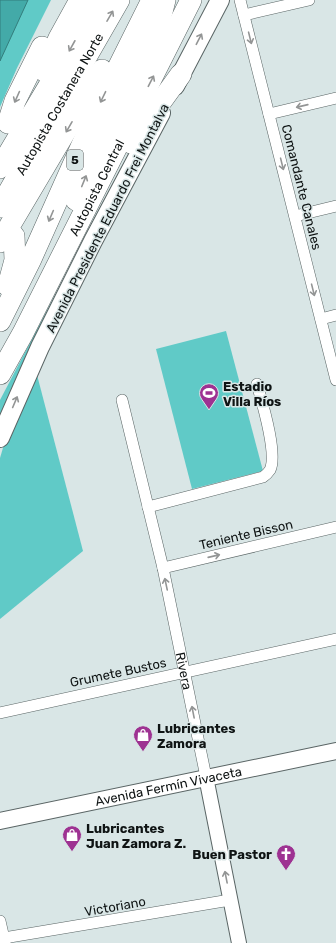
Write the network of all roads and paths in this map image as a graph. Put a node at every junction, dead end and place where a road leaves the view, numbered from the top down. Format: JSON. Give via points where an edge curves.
{"nodes":[{"id":1,"x":66,"y":0,"type":"edge"},
{"id":2,"x":80,"y":0,"type":"edge"},
{"id":3,"x":98,"y":0,"type":"edge"},
{"id":4,"x":119,"y":0,"type":"edge"},
{"id":5,"x":149,"y":0,"type":"edge"},
{"id":6,"x":152,"y":0,"type":"edge"},
{"id":7,"x":165,"y":0,"type":"edge"},
{"id":8,"x":191,"y":0,"type":"edge"},
{"id":9,"x":220,"y":0,"type":"edge"},
{"id":10,"x":240,"y":0,"type":"edge"},
{"id":11,"x":309,"y":0,"type":"edge"},
{"id":12,"x":244,"y":15,"type":"junction"},
{"id":13,"x":181,"y":74,"type":"junction"},
{"id":14,"x":336,"y":98,"type":"edge"},
{"id":15,"x":269,"y":114,"type":"junction"},
{"id":16,"x":8,"y":123,"type":"dead end"},
{"id":17,"x":12,"y":148,"type":"junction"},
{"id":18,"x":0,"y":168,"type":"edge"},
{"id":19,"x":336,"y":206,"type":"edge"},
{"id":20,"x":0,"y":207,"type":"edge"},
{"id":21,"x":82,"y":215,"type":"junction"},
{"id":22,"x":295,"y":216,"type":"junction"},
{"id":23,"x":10,"y":239,"type":"edge"},
{"id":24,"x":0,"y":282,"type":"edge"},
{"id":25,"x":42,"y":297,"type":"junction"},
{"id":26,"x":0,"y":305,"type":"edge"},
{"id":27,"x":336,"y":315,"type":"edge"},
{"id":28,"x":320,"y":318,"type":"junction"},
{"id":29,"x":0,"y":321,"type":"edge"},
{"id":30,"x":23,"y":333,"type":"junction"},
{"id":31,"x":0,"y":374,"type":"edge"},
{"id":32,"x":336,"y":380,"type":"edge"},
{"id":33,"x":257,"y":384,"type":"dead end"},
{"id":34,"x":0,"y":387,"type":"edge"},
{"id":35,"x":122,"y":400,"type":"dead end"},
{"id":36,"x":0,"y":438,"type":"edge"},
{"id":37,"x":148,"y":507,"type":"junction"},
{"id":38,"x":336,"y":527,"type":"edge"},
{"id":39,"x":162,"y":568,"type":"junction"},
{"id":40,"x":336,"y":638,"type":"edge"},
{"id":41,"x":185,"y":672,"type":"junction"},
{"id":42,"x":0,"y":713,"type":"edge"},
{"id":43,"x":336,"y":751,"type":"edge"},
{"id":44,"x":206,"y":777,"type":"junction"},
{"id":45,"x":0,"y":821,"type":"edge"},
{"id":46,"x":230,"y":900,"type":"junction"},
{"id":47,"x":0,"y":921,"type":"edge"},
{"id":48,"x":4,"y":941,"type":"edge"},
{"id":49,"x":239,"y":943,"type":"edge"}],
"edges":[{"from":1,"to":16,"type":"highway","one_way":true,"via":[[22,87]]},
{"from":2,"to":17,"type":"highway","via":[[49,59]]},
{"from":3,"to":17,"type":"highway","name":"Autopista Costanera Norte","one_way":true},
{"from":20,"to":4,"type":"highway","name":"Autopista Costanera Norte","one_way":true},
{"from":5,"to":23,"type":"highway","one_way":true,"via":[[102,70]]},
{"from":6,"to":29,"type":"highway","number":"5","one_way":true,"via":[[102,100],[18,288]]},
{"from":25,"to":7,"type":"highway","one_way":true,"via":[[83,182],[157,25]]},
{"from":21,"to":8,"type":"highway","name":"Autopista Central","one_way":true},
{"from":13,"to":9,"type":"main road","name":"Avenida Presidente Eduardo Frei Montalva","one_way":true},
{"from":10,"to":12,"type":"street","name":"Comandante Canales"},
{"from":11,"to":12,"type":"street"},
{"from":12,"to":15,"type":"street","name":"Comandante Canales","one_way":true},
{"from":13,"to":21,"type":"highway"},
{"from":36,"to":13,"type":"main road","name":"Avenida Presidente Eduardo Frei Montalva","one_way":true,"via":[[40,347]]},
{"from":14,"to":15,"type":"street","one_way":true},
{"from":15,"to":22,"type":"street","name":"Comandante Canales","one_way":true},
{"from":17,"to":18,"type":"highway","name":"Autopista Costanera Norte"},
{"from":19,"to":22,"type":"street"},
{"from":21,"to":25,"type":"highway","name":"Autopista Central"},
{"from":22,"to":28,"type":"street","name":"Comandante Canales","one_way":true},
{"from":23,"to":24,"type":"highway","via":[[14,250]]},
{"from":23,"to":26,"type":"highway","via":[[16,252],[13,272]]},
{"from":25,"to":30,"type":"highway","name":"Autopista Central"},
{"from":27,"to":28,"type":"street"},
{"from":28,"to":32,"type":"street","name":"Comandante Canales"},
{"from":30,"to":31,"type":"highway","name":"Autopista Central"},
{"from":30,"to":34,"type":"highway"},
{"from":33,"to":37,"type":"street","via":[[270,440],[271,466],[268,472],[263,477]]},
{"from":35,"to":37,"type":"street","name":"Rivera"},
{"from":37,"to":39,"type":"street","name":"Rivera"},
{"from":39,"to":38,"type":"street","name":"Teniente Bisson","one_way":true},
{"from":41,"to":39,"type":"street","name":"Rivera","one_way":true},
{"from":40,"to":41,"type":"street","name":"Grumete Bustos"},
{"from":41,"to":42,"type":"street","name":"Grumete Bustos"},
{"from":44,"to":41,"type":"street","name":"Rivera","one_way":true},
{"from":43,"to":44,"type":"main road","name":"Avenida Fermín Vivaceta"},
{"from":44,"to":45,"type":"main road","name":"Avenida Fermín Vivaceta"},
{"from":46,"to":44,"type":"street","name":"Rivera","one_way":true},
{"from":46,"to":48,"type":"street","name":"Victoriano"},
{"from":46,"to":49,"type":"street","name":"Rivera"},
{"from":47,"to":48,"type":"street"}]}
